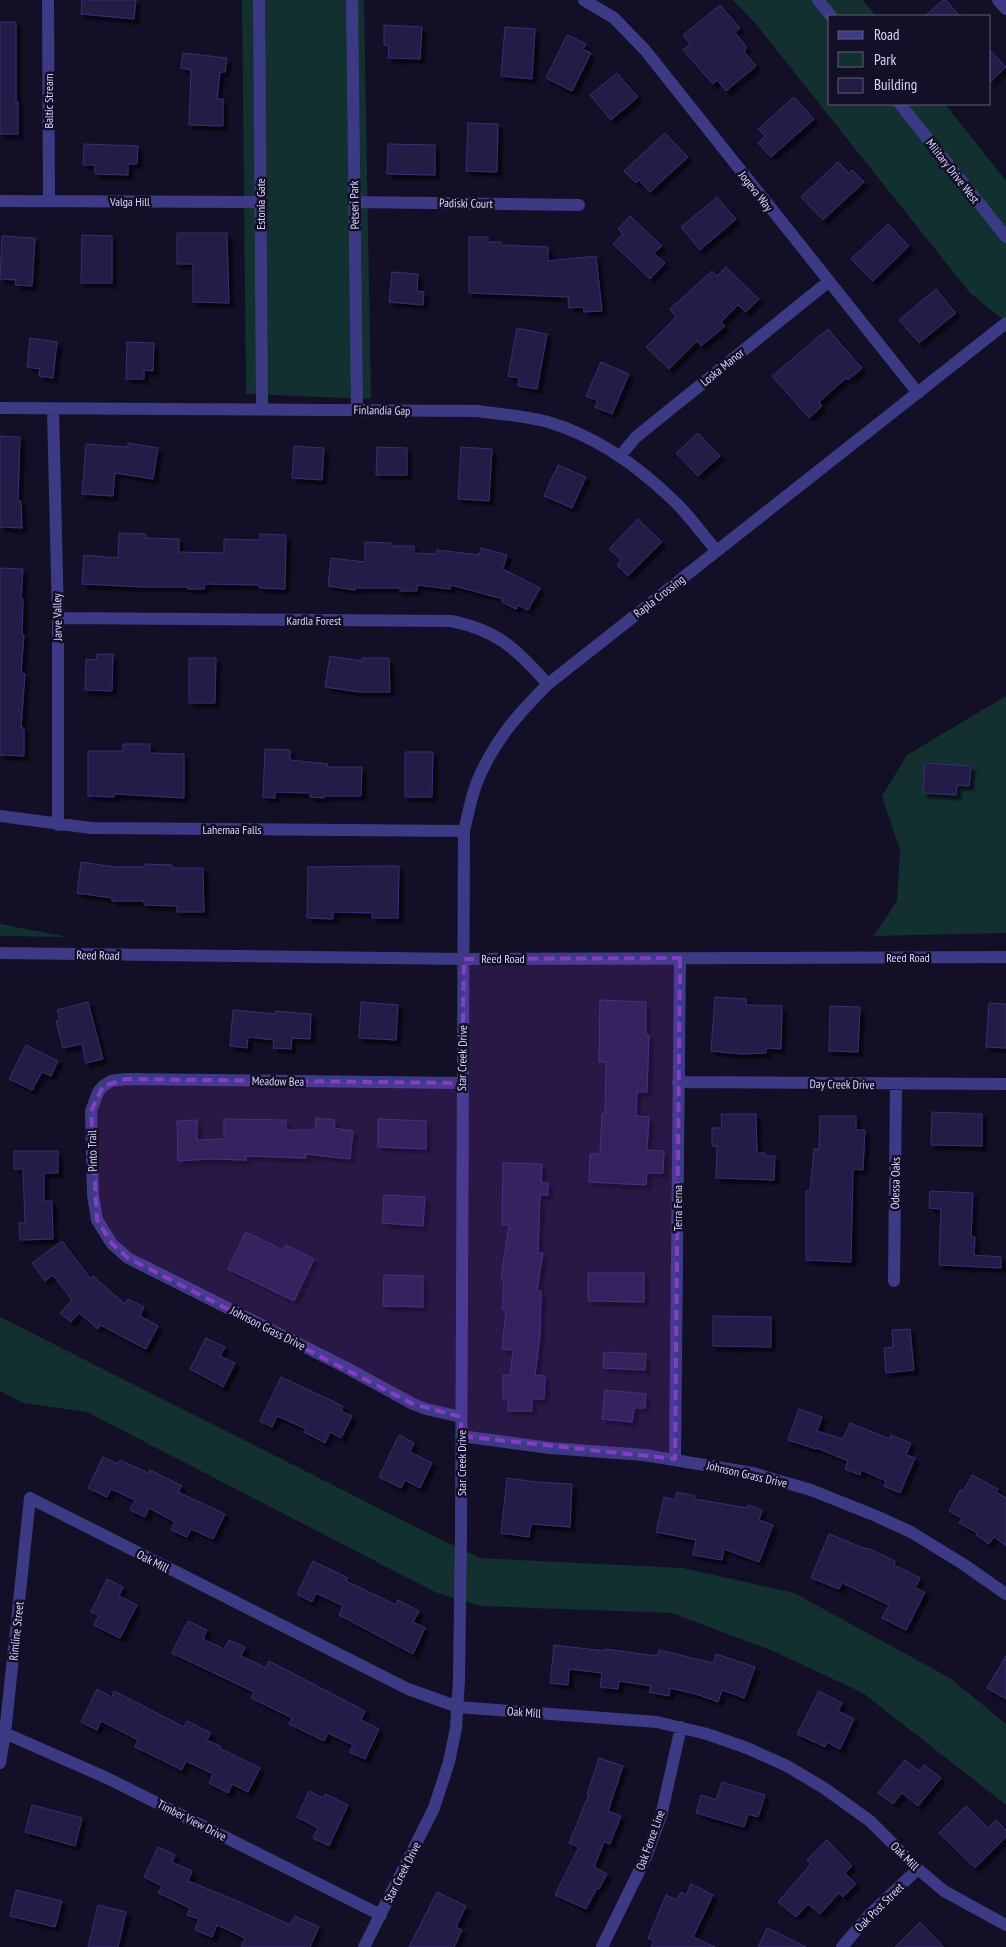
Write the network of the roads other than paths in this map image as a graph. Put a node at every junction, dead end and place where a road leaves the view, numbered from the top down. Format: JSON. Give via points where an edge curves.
{"nodes":[{"id":1,"x":48,"y":0,"type":"edge"},
{"id":2,"x":259,"y":0,"type":"edge"},
{"id":3,"x":352,"y":0,"type":"edge"},
{"id":4,"x":584,"y":0,"type":"edge"},
{"id":5,"x":818,"y":0,"type":"edge"},
{"id":6,"x":998,"y":0,"type":"edge"},
{"id":7,"x":1006,"y":10,"type":"edge"},
{"id":8,"x":830,"y":15,"type":"edge"},
{"id":9,"x":901,"y":105,"type":"edge"},
{"id":10,"x":0,"y":201,"type":"edge"},
{"id":11,"x":48,"y":201,"type":"junction"},
{"id":12,"x":260,"y":202,"type":"junction"},
{"id":13,"x":354,"y":202,"type":"junction"},
{"id":14,"x":579,"y":204,"type":"dead end"},
{"id":15,"x":1006,"y":238,"type":"edge"},
{"id":16,"x":828,"y":282,"type":"junction"},
{"id":17,"x":1006,"y":323,"type":"edge"},
{"id":18,"x":918,"y":393,"type":"junction"},
{"id":19,"x":0,"y":408,"type":"edge"},
{"id":20,"x":53,"y":409,"type":"junction"},
{"id":21,"x":262,"y":409,"type":"junction"},
{"id":22,"x":357,"y":410,"type":"junction"},
{"id":23,"x":620,"y":456,"type":"junction"},
{"id":24,"x":716,"y":550,"type":"junction"},
{"id":25,"x":58,"y":618,"type":"junction"},
{"id":26,"x":548,"y":684,"type":"junction"},
{"id":27,"x":0,"y":816,"type":"edge"},
{"id":28,"x":58,"y":825,"type":"junction"},
{"id":29,"x":464,"y":831,"type":"junction"},
{"id":30,"x":0,"y":954,"type":"edge"},
{"id":31,"x":1006,"y":957,"type":"edge"},
{"id":32,"x":464,"y":958,"type":"junction"},
{"id":33,"x":680,"y":958,"type":"junction"},
{"id":34,"x":678,"y":1082,"type":"junction"},
{"id":35,"x":462,"y":1083,"type":"junction"},
{"id":36,"x":1006,"y":1084,"type":"edge"},
{"id":37,"x":896,"y":1085,"type":"junction"},
{"id":38,"x":98,"y":1092,"type":"joint"},
{"id":39,"x":95,"y":1212,"type":"joint"},
{"id":40,"x":894,"y":1281,"type":"dead end"},
{"id":41,"x":461,"y":1417,"type":"junction"},
{"id":42,"x":461,"y":1436,"type":"junction"},
{"id":43,"x":675,"y":1459,"type":"junction"},
{"id":44,"x":30,"y":1498,"type":"joint"},
{"id":45,"x":1006,"y":1594,"type":"edge"},
{"id":46,"x":458,"y":1707,"type":"junction"},
{"id":47,"x":681,"y":1727,"type":"junction"},
{"id":48,"x":2,"y":1732,"type":"edge"},
{"id":49,"x":0,"y":1763,"type":"edge"},
{"id":50,"x":918,"y":1869,"type":"junction"},
{"id":51,"x":381,"y":1915,"type":"junction"},
{"id":52,"x":1006,"y":1925,"type":"edge"},
{"id":53,"x":364,"y":1947,"type":"edge"},
{"id":54,"x":602,"y":1947,"type":"edge"},
{"id":55,"x":842,"y":1947,"type":"edge"}],
"edges":[{"from":1,"to":11,"type":"street","name":"Baltic Stream"},
{"from":2,"to":12,"type":"street","name":"Estonia Gate"},
{"from":3,"to":13,"type":"street","name":"Petseri Park"},
{"from":4,"to":16,"type":"street","name":"Jogeva Way","via":[[614,18],[645,50]]},
{"from":5,"to":8,"type":"street"},
{"from":6,"to":7,"type":"street"},
{"from":9,"to":15,"type":"street","name":"Military Drive West"},
{"from":10,"to":11,"type":"street","name":"Valga Hill"},
{"from":11,"to":12,"type":"street","name":"Valga Hill"},
{"from":12,"to":21,"type":"street","name":"Estonia Gate"},
{"from":13,"to":14,"type":"street","name":"Padiski Court"},
{"from":13,"to":22,"type":"street","name":"Petseri Park"},
{"from":16,"to":18,"type":"street","name":"Jogeva Way"},
{"from":16,"to":23,"type":"street","name":"Loska Manor","via":[[636,437]]},
{"from":17,"to":18,"type":"street","name":"Rapla Crossing"},
{"from":18,"to":24,"type":"street","name":"Rapla Crossing"},
{"from":19,"to":20,"type":"street","name":"Finlandia Gap"},
{"from":20,"to":21,"type":"street","name":"Finlandia Gap"},
{"from":20,"to":25,"type":"street","name":"Jarve Valley"},
{"from":21,"to":22,"type":"street","name":"Finlandia Gap"},
{"from":22,"to":23,"type":"street","name":"Finlandia Gap","via":[[477,411],[514,415],[549,423]]},
{"from":23,"to":24,"type":"street","name":"Finlandia Gap","via":[[646,474],[676,502]]},
{"from":24,"to":26,"type":"street","name":"Rapla Crossing"},
{"from":25,"to":26,"type":"street","name":"Kardla Forest","via":[[451,621],[474,626],[499,637]]},
{"from":25,"to":28,"type":"street","name":"Jarve Valley"},
{"from":26,"to":29,"type":"street","name":"Rapla Crossing","via":[[515,718],[494,748],[476,783]]},
{"from":27,"to":28,"type":"street","name":"Lahemaa Falls"},
{"from":28,"to":29,"type":"street","name":"Lahemaa Falls","via":[[91,828]]},
{"from":29,"to":32,"type":"street","name":"Rapla Crossing"},
{"from":30,"to":32,"type":"street","name":"Reed Road"},
{"from":31,"to":33,"type":"street","name":"Reed Road"},
{"from":32,"to":33,"type":"street","name":"Reed Road"},
{"from":32,"to":35,"type":"street","name":"Star Creek Drive"},
{"from":33,"to":34,"type":"street","name":"Terra Ferna"},
{"from":34,"to":37,"type":"street","name":"Day Creek Drive"},
{"from":34,"to":43,"type":"street","name":"Terra Ferna"},
{"from":35,"to":38,"type":"street","name":"Meadow Bea","via":[[126,1079],[111,1081]]},
{"from":35,"to":41,"type":"street","name":"Star Creek Drive"},
{"from":36,"to":37,"type":"street","name":"Day Creek Drive"},
{"from":37,"to":40,"type":"street","name":"Odessa Oaks"},
{"from":38,"to":39,"type":"street","name":"Pinto Trail","via":[[91,1111]]},
{"from":39,"to":41,"type":"street","name":"Johnson Grass Drive","via":[[112,1244],[128,1258],[413,1404]]},
{"from":41,"to":42,"type":"street","name":"Star Creek Drive"},
{"from":42,"to":43,"type":"street","name":"Johnson Grass Drive"},
{"from":42,"to":46,"type":"street","name":"Star Creek Drive"},
{"from":43,"to":45,"type":"street","name":"Johnson Grass Drive","via":[[753,1473],[811,1490],[876,1516],[911,1532]]},
{"from":44,"to":46,"type":"street","name":"Oak Mill","via":[[408,1690]]},
{"from":44,"to":48,"type":"street","name":"Rimline Street"},
{"from":46,"to":47,"type":"street","name":"Oak Mill","via":[[635,1719]]},
{"from":46,"to":51,"type":"street","name":"Star Creek Drive","via":[[453,1745],[439,1794]]},
{"from":47,"to":50,"type":"street","name":"Oak Mill","via":[[747,1748],[816,1783],[870,1821]]},
{"from":47,"to":54,"type":"street","name":"Oak Fence Line","via":[[660,1816],[646,1857]]},
{"from":48,"to":49,"type":"street","name":"Rimline Street"},
{"from":48,"to":51,"type":"street","name":"Timber View Drive","via":[[107,1778]]},
{"from":50,"to":52,"type":"street","name":"Oak Mill","via":[[944,1891]]},
{"from":50,"to":55,"type":"street","name":"Oak Post Street","via":[[869,1915]]},
{"from":51,"to":53,"type":"street","name":"Star Creek Drive"}]}
